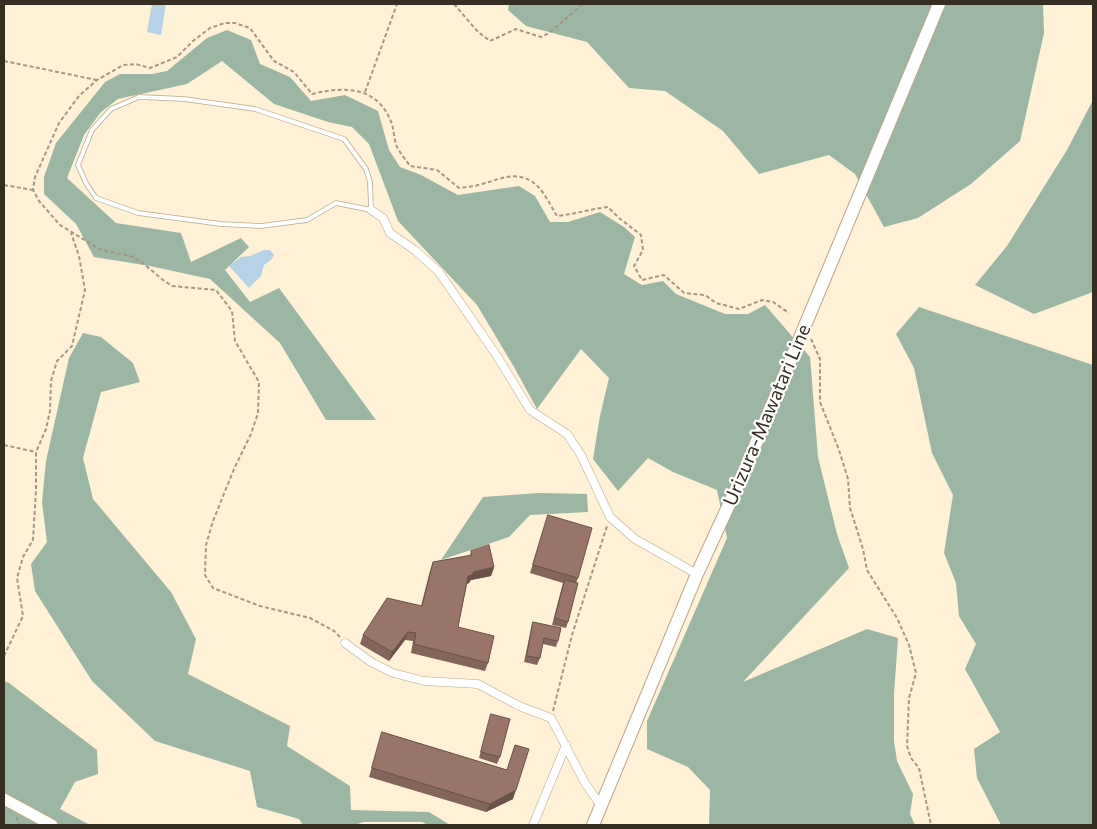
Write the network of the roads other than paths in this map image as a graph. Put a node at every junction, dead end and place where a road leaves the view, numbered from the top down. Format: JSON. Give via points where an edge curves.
{"nodes":[{"id":1,"x":939,"y":4,"type":"edge"},
{"id":2,"x":371,"y":210,"type":"junction"},
{"id":3,"x":697,"y":574,"type":"junction"},
{"id":4,"x":345,"y":643,"type":"road end"},
{"id":5,"x":566,"y":745,"type":"junction"},
{"id":6,"x":4,"y":799,"type":"edge"},
{"id":7,"x":601,"y":806,"type":"junction"},
{"id":8,"x":52,"y":825,"type":"edge"},
{"id":9,"x":534,"y":825,"type":"edge"},
{"id":10,"x":593,"y":825,"type":"edge"}],
"edges":[{"from":1,"to":3,"type":"main road","name":"Urizura-Mawatari Line","via":[[744,472]]},
{"from":2,"to":2,"type":"lane","via":[[336,203],[307,220],[261,226],[138,213],[96,198],[78,165],[92,130],[111,109],[139,97],[184,99],[255,109],[344,139],[366,169]]},
{"from":2,"to":3,"type":"street","via":[[383,218],[390,233],[439,272],[530,410],[567,434],[581,455],[610,517],[635,539]]},
{"from":3,"to":7,"type":"main road","name":"Urizura-Mawatari Line"},
{"from":4,"to":5,"type":"street","via":[[371,662],[393,672],[424,681],[478,684],[519,706],[551,718]]},
{"from":5,"to":7,"type":"street"},
{"from":5,"to":9,"type":"street"},
{"from":6,"to":8,"type":"main road"},
{"from":7,"to":10,"type":"main road","name":"Urizura-Mawatari Line"}]}
